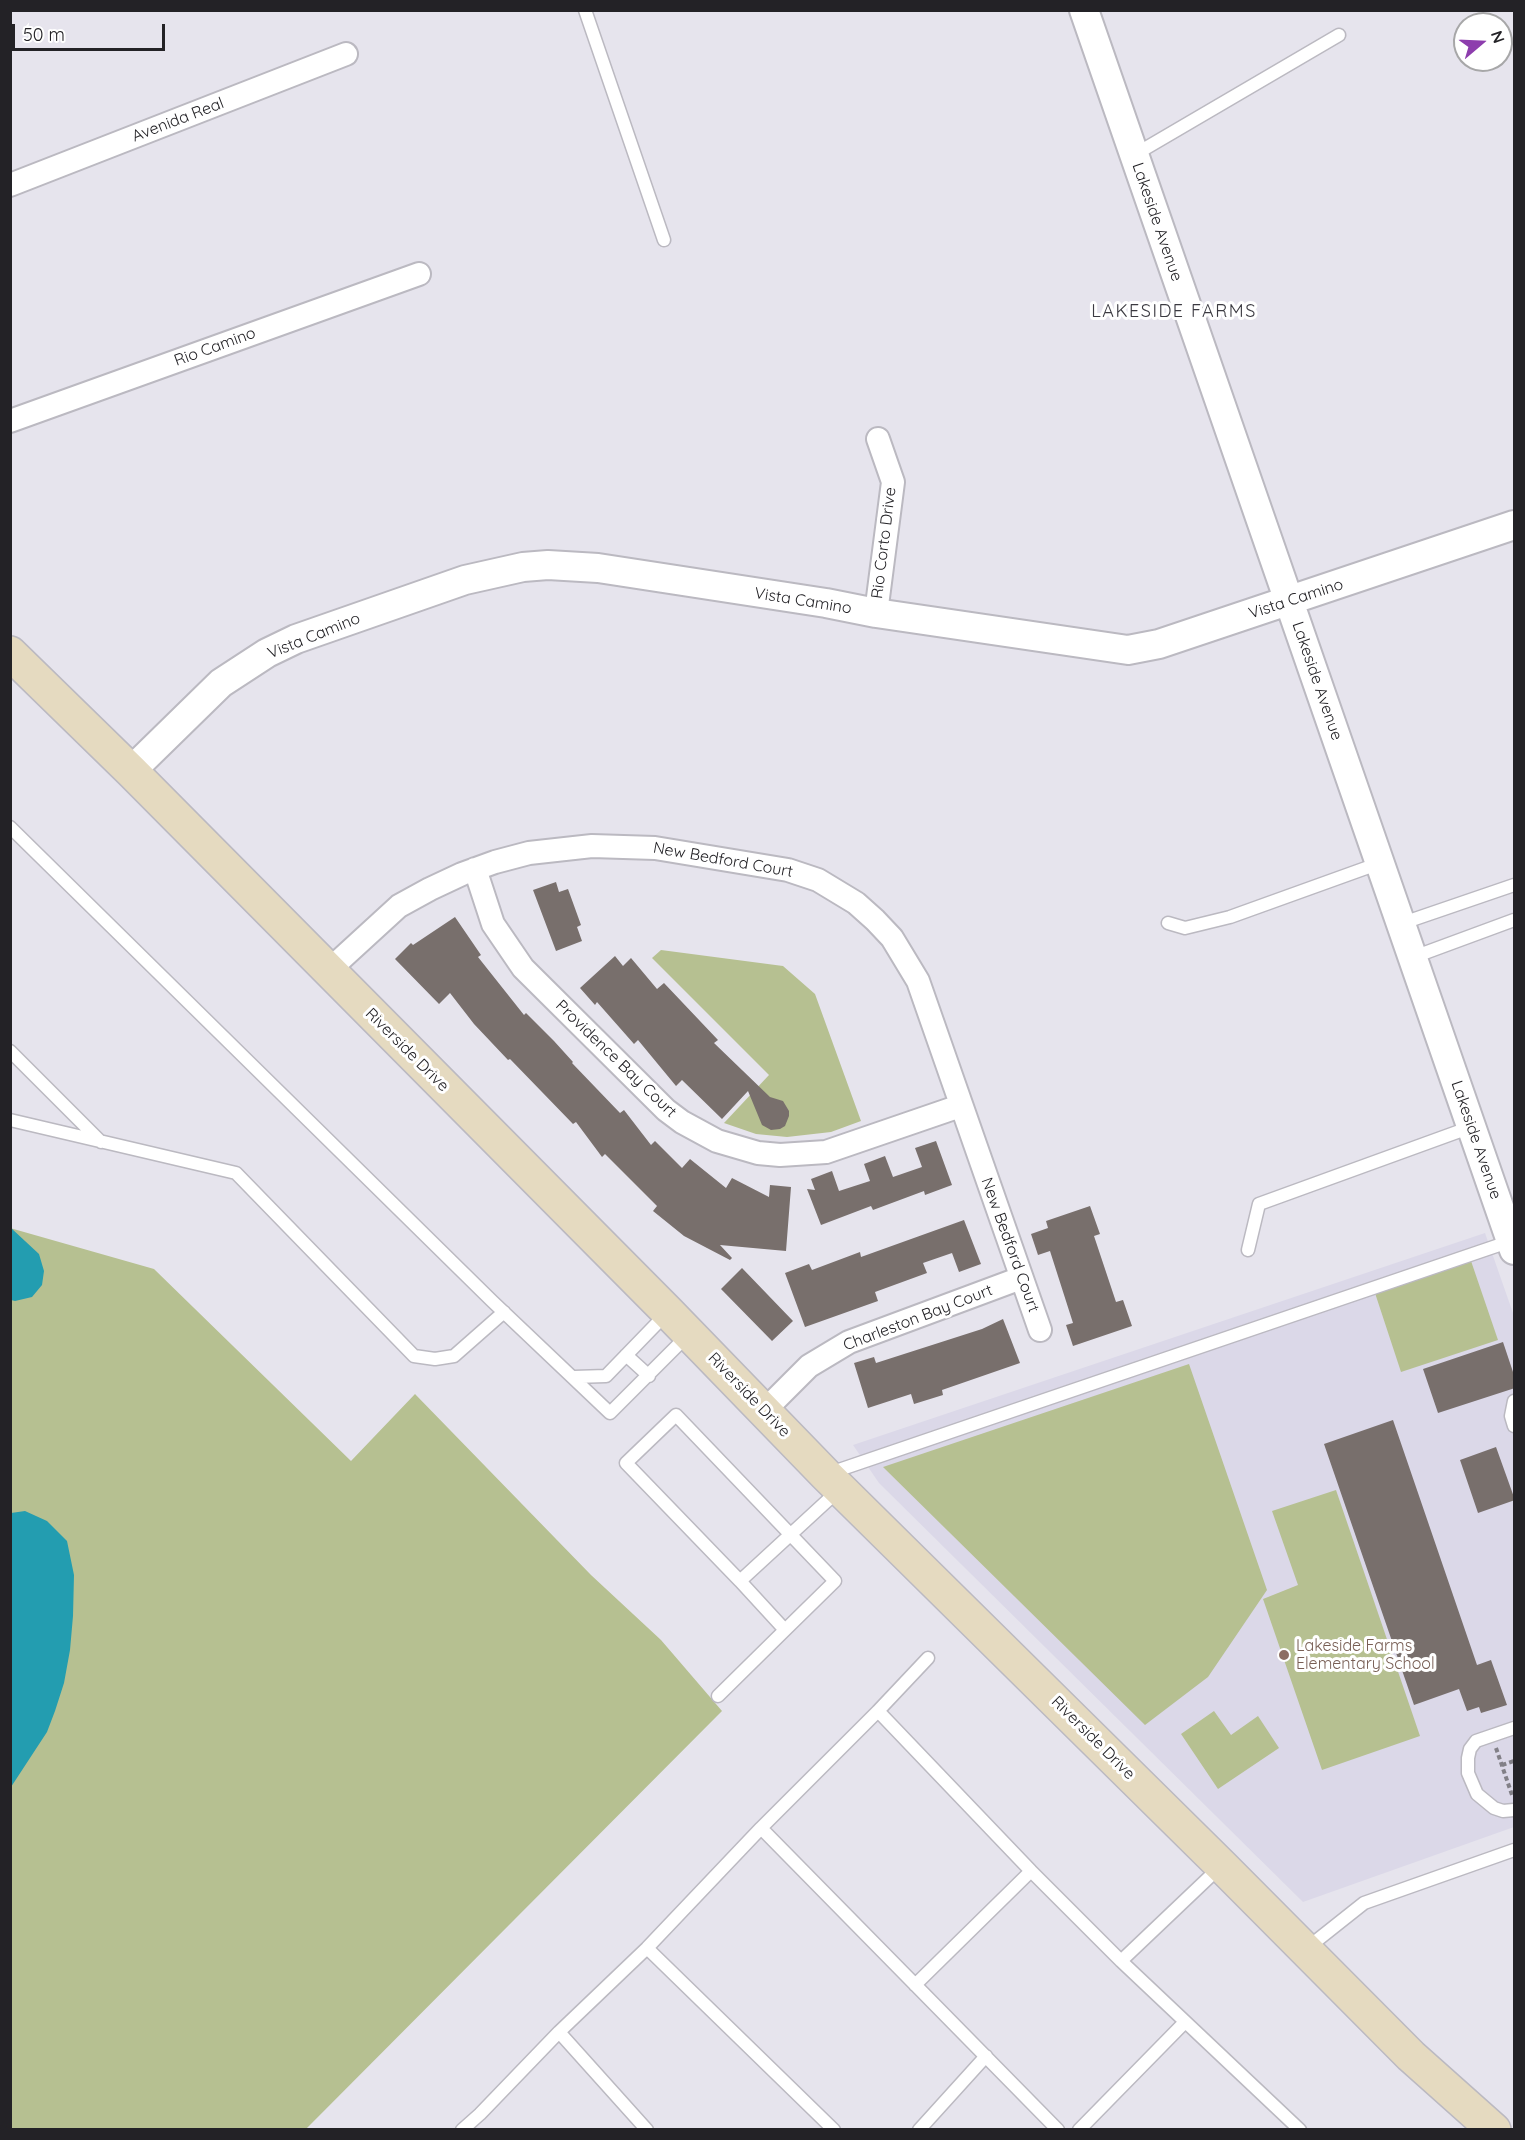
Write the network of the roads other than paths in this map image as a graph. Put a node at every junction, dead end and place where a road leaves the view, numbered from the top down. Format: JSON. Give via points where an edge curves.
{"nodes":[{"id":1,"x":585,"y":10,"type":"edge"},
{"id":2,"x":1084,"y":10,"type":"edge"},
{"id":3,"x":1339,"y":35,"type":"dead end"},
{"id":4,"x":346,"y":54,"type":"dead end"},
{"id":5,"x":1134,"y":155,"type":"junction"},
{"id":6,"x":10,"y":185,"type":"edge"},
{"id":7,"x":664,"y":240,"type":"dead end"},
{"id":8,"x":420,"y":274,"type":"dead end"},
{"id":9,"x":12,"y":417,"type":"edge"},
{"id":10,"x":878,"y":439,"type":"dead end"},
{"id":11,"x":1515,"y":525,"type":"edge"},
{"id":12,"x":1289,"y":601,"type":"junction"},
{"id":13,"x":876,"y":613,"type":"junction"},
{"id":14,"x":10,"y":653,"type":"edge"},
{"id":15,"x":130,"y":771,"type":"junction"},
{"id":16,"x":10,"y":827,"type":"edge"},
{"id":17,"x":1380,"y":863,"type":"junction"},
{"id":18,"x":475,"y":869,"type":"junction"},
{"id":19,"x":1515,"y":885,"type":"edge"},
{"id":20,"x":1515,"y":920,"type":"edge"},
{"id":21,"x":1168,"y":923,"type":"dead end"},
{"id":22,"x":1400,"y":924,"type":"junction"},
{"id":23,"x":1411,"y":958,"type":"junction"},
{"id":24,"x":328,"y":970,"type":"junction"},
{"id":25,"x":10,"y":1051,"type":"edge"},
{"id":26,"x":960,"y":1106,"type":"junction"},
{"id":27,"x":10,"y":1120,"type":"edge"},
{"id":28,"x":1471,"y":1127,"type":"junction"},
{"id":29,"x":102,"y":1143,"type":"junction"},
{"id":30,"x":1514,"y":1247,"type":"edge"},
{"id":31,"x":1248,"y":1250,"type":"dead end"},
{"id":32,"x":1021,"y":1278,"type":"junction"},
{"id":33,"x":504,"y":1312,"type":"junction"},
{"id":34,"x":679,"y":1323,"type":"junction"},
{"id":35,"x":1040,"y":1330,"type":"dead end"},
{"id":36,"x":627,"y":1355,"type":"junction"},
{"id":37,"x":649,"y":1376,"type":"junction"},
{"id":38,"x":574,"y":1377,"type":"junction"},
{"id":39,"x":1515,"y":1401,"type":"edge"},
{"id":40,"x":765,"y":1410,"type":"junction"},
{"id":41,"x":1515,"y":1426,"type":"edge"},
{"id":42,"x":834,"y":1481,"type":"junction"},
{"id":43,"x":791,"y":1535,"type":"junction"},
{"id":44,"x":740,"y":1581,"type":"junction"},
{"id":45,"x":785,"y":1630,"type":"junction"},
{"id":46,"x":928,"y":1658,"type":"dead end"},
{"id":47,"x":718,"y":1696,"type":"dead end"},
{"id":48,"x":878,"y":1711,"type":"junction"},
{"id":49,"x":1515,"y":1728,"type":"edge"},
{"id":50,"x":1515,"y":1810,"type":"edge"},
{"id":51,"x":761,"y":1828,"type":"junction"},
{"id":52,"x":1515,"y":1850,"type":"edge"},
{"id":53,"x":1222,"y":1866,"type":"junction"},
{"id":54,"x":1031,"y":1871,"type":"junction"},
{"id":55,"x":647,"y":1948,"type":"junction"},
{"id":56,"x":1305,"y":1950,"type":"junction"},
{"id":57,"x":1121,"y":1961,"type":"junction"},
{"id":58,"x":915,"y":1985,"type":"junction"},
{"id":59,"x":1185,"y":2022,"type":"junction"},
{"id":60,"x":559,"y":2032,"type":"junction"},
{"id":61,"x":986,"y":2056,"type":"junction"},
{"id":62,"x":462,"y":2130,"type":"edge"},
{"id":63,"x":647,"y":2130,"type":"edge"},
{"id":64,"x":834,"y":2130,"type":"edge"},
{"id":65,"x":919,"y":2130,"type":"edge"},
{"id":66,"x":1058,"y":2130,"type":"edge"},
{"id":67,"x":1079,"y":2130,"type":"edge"},
{"id":68,"x":1300,"y":2130,"type":"edge"},
{"id":69,"x":1494,"y":2130,"type":"edge"}],
"edges":[{"from":1,"to":7,"type":"lane"},
{"from":2,"to":5,"type":"street","name":"Lakeside Avenue"},
{"from":3,"to":5,"type":"lane"},
{"from":4,"to":6,"type":"street","name":"Avenida Real"},
{"from":5,"to":12,"type":"street","name":"Lakeside Avenue"},
{"from":8,"to":9,"type":"street","name":"Rio Camino"},
{"from":10,"to":13,"type":"street","name":"Rio Corto Drive","via":[[893,482]]},
{"from":11,"to":12,"type":"street","name":"Vista Camino"},
{"from":12,"to":13,"type":"street","name":"Vista Camino","via":[[1159,644],[1128,650]]},
{"from":12,"to":17,"type":"street","name":"Lakeside Avenue"},
{"from":13,"to":15,"type":"street","name":"Vista Camino","via":[[598,568],[523,567],[465,580],[296,639],[267,653],[221,684]]},
{"from":14,"to":15,"type":"main road","name":"Riverside Drive"},
{"from":15,"to":24,"type":"main road","name":"Riverside Drive"},
{"from":16,"to":33,"type":"lane"},
{"from":17,"to":21,"type":"lane","via":[[1230,917],[1185,928]]},
{"from":17,"to":22,"type":"street","name":"Lakeside Avenue"},
{"from":18,"to":24,"type":"street","name":"New Bedford Court","via":[[399,906]]},
{"from":18,"to":26,"type":"street","name":"Providence Bay Court","via":[[493,924],[523,968],[666,1110],[717,1141],[758,1153],[826,1152]]},
{"from":18,"to":26,"type":"street","name":"New Bedford Court","via":[[550,850],[624,845],[788,870],[818,880],[856,903],[875,920],[906,959],[918,981]]},
{"from":19,"to":22,"type":"lane"},
{"from":20,"to":23,"type":"lane"},
{"from":22,"to":23,"type":"street","name":"Lakeside Avenue"},
{"from":23,"to":28,"type":"street","name":"Lakeside Avenue"},
{"from":24,"to":34,"type":"main road","name":"Riverside Drive"},
{"from":25,"to":29,"type":"lane"},
{"from":26,"to":32,"type":"street","name":"New Bedford Court"},
{"from":27,"to":29,"type":"lane"},
{"from":28,"to":30,"type":"street","name":"Lakeside Avenue"},
{"from":28,"to":31,"type":"lane","via":[[1260,1204]]},
{"from":29,"to":33,"type":"lane","via":[[236,1173],[414,1356],[454,1356]]},
{"from":30,"to":42,"type":"lane"},
{"from":32,"to":35,"type":"street","name":"New Bedford Court"},
{"from":32,"to":40,"type":"street","name":"Charleston Bay Court","via":[[849,1342],[809,1366]]},
{"from":33,"to":38,"type":"lane"},
{"from":34,"to":36,"type":"lane"},
{"from":34,"to":37,"type":"lane"},
{"from":34,"to":40,"type":"main road","name":"Riverside Drive"},
{"from":36,"to":37,"type":"lane"},
{"from":36,"to":38,"type":"lane","via":[[606,1376]]},
{"from":37,"to":38,"type":"lane","via":[[610,1413]]},
{"from":39,"to":41,"type":"lane","via":[[1511,1416]]},
{"from":40,"to":42,"type":"main road","name":"Riverside Drive"},
{"from":42,"to":43,"type":"lane"},
{"from":42,"to":53,"type":"main road","name":"Riverside Drive"},
{"from":43,"to":44,"type":"lane"},
{"from":43,"to":44,"type":"lane","via":[[676,1415],[626,1463]]},
{"from":43,"to":45,"type":"lane","via":[[835,1581]]},
{"from":44,"to":45,"type":"lane"},
{"from":45,"to":47,"type":"lane"},
{"from":46,"to":48,"type":"lane"},
{"from":48,"to":51,"type":"lane"},
{"from":48,"to":54,"type":"lane"},
{"from":49,"to":50,"type":"lane","via":[[1476,1741],[1470,1749],[1468,1773],[1477,1794],[1494,1808]]},
{"from":51,"to":55,"type":"lane"},
{"from":51,"to":58,"type":"lane"},
{"from":52,"to":56,"type":"lane","via":[[1364,1904]]},
{"from":53,"to":56,"type":"main road","name":"Riverside Drive"},
{"from":53,"to":57,"type":"lane"},
{"from":54,"to":57,"type":"lane"},
{"from":54,"to":58,"type":"lane"},
{"from":55,"to":60,"type":"lane"},
{"from":55,"to":64,"type":"lane"},
{"from":56,"to":69,"type":"main road","name":"Riverside Drive","via":[[1411,2056]]},
{"from":57,"to":59,"type":"lane"},
{"from":58,"to":61,"type":"lane"},
{"from":59,"to":67,"type":"lane"},
{"from":59,"to":68,"type":"lane"},
{"from":60,"to":62,"type":"lane"},
{"from":60,"to":63,"type":"lane"},
{"from":61,"to":65,"type":"lane"},
{"from":61,"to":66,"type":"lane"}]}
